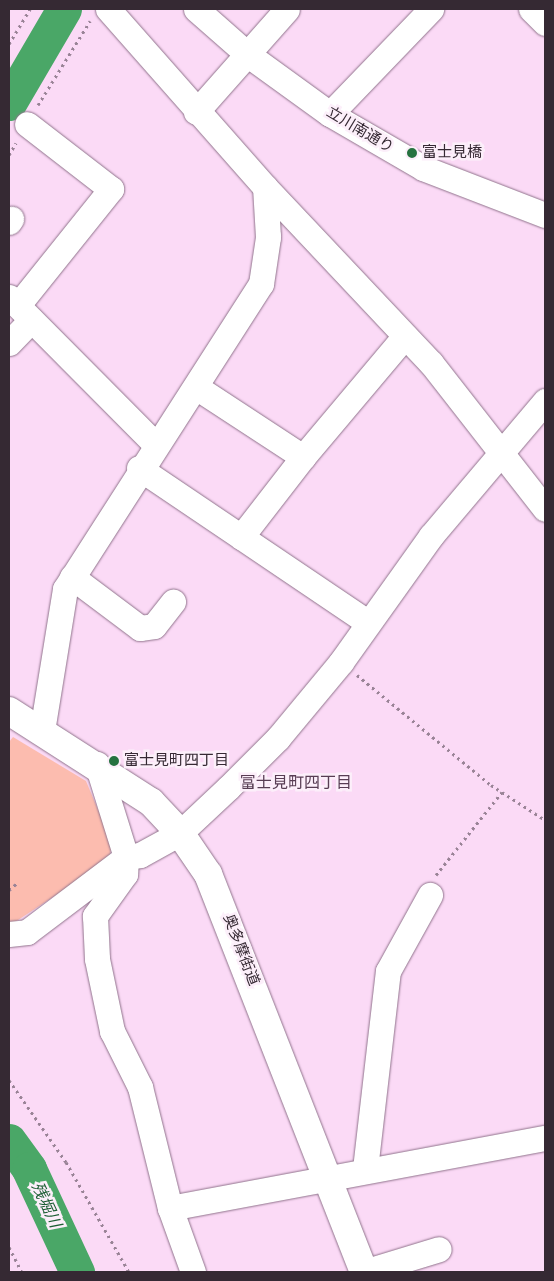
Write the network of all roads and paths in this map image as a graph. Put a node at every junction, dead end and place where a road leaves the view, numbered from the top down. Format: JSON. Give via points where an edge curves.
{"nodes":[{"id":1,"x":30,"y":9,"type":"edge"},
{"id":2,"x":196,"y":9,"type":"edge"},
{"id":3,"x":287,"y":9,"type":"edge"},
{"id":4,"x":431,"y":9,"type":"edge"},
{"id":5,"x":531,"y":9,"type":"edge"},
{"id":6,"x":100,"y":13,"type":"edge"},
{"id":7,"x":545,"y":23,"type":"edge"},
{"id":8,"x":9,"y":44,"type":"edge"},
{"id":9,"x":247,"y":54,"type":"junction"},
{"id":10,"x":196,"y":112,"type":"junction"},
{"id":11,"x":330,"y":114,"type":"junction"},
{"id":12,"x":27,"y":124,"type":"junction"},
{"id":13,"x":9,"y":155,"type":"edge"},
{"id":14,"x":264,"y":187,"type":"junction"},
{"id":15,"x":545,"y":216,"type":"edge"},
{"id":16,"x":19,"y":307,"type":"edge"},
{"id":17,"x":405,"y":336,"type":"junction"},
{"id":18,"x":9,"y":343,"type":"edge"},
{"id":19,"x":196,"y":388,"type":"junction"},
{"id":20,"x":545,"y":400,"type":"edge"},
{"id":21,"x":156,"y":445,"type":"junction"},
{"id":22,"x":504,"y":454,"type":"junction"},
{"id":23,"x":303,"y":457,"type":"junction"},
{"id":24,"x":138,"y":468,"type":"junction"},
{"id":25,"x":545,"y":509,"type":"edge"},
{"id":26,"x":242,"y":537,"type":"junction"},
{"id":27,"x":72,"y":577,"type":"junction"},
{"id":28,"x":173,"y":602,"type":"dead end"},
{"id":29,"x":367,"y":622,"type":"junction"},
{"id":30,"x":341,"y":662,"type":"junction"},
{"id":31,"x":9,"y":711,"type":"edge"},
{"id":32,"x":42,"y":730,"type":"junction"},
{"id":33,"x":97,"y":764,"type":"junction"},
{"id":34,"x":502,"y":792,"type":"junction"},
{"id":35,"x":545,"y":820,"type":"edge"},
{"id":36,"x":180,"y":833,"type":"junction"},
{"id":37,"x":126,"y":857,"type":"junction"},
{"id":38,"x":17,"y":883,"type":"dead end"},
{"id":39,"x":9,"y":890,"type":"edge"},
{"id":40,"x":430,"y":895,"type":"joint"},
{"id":41,"x":9,"y":934,"type":"edge"},
{"id":42,"x":9,"y":1080,"type":"edge"},
{"id":43,"x":545,"y":1138,"type":"edge"},
{"id":44,"x":366,"y":1168,"type":"junction"},
{"id":45,"x":328,"y":1176,"type":"junction"},
{"id":46,"x":170,"y":1208,"type":"junction"},
{"id":47,"x":9,"y":1247,"type":"edge"},
{"id":48,"x":439,"y":1249,"type":"dead end"},
{"id":49,"x":22,"y":1272,"type":"edge"},
{"id":50,"x":128,"y":1272,"type":"edge"},
{"id":51,"x":194,"y":1272,"type":"edge"},
{"id":52,"x":364,"y":1272,"type":"edge"}],
"edges":[{"from":1,"to":8,"type":"path"},
{"from":2,"to":9,"type":"street","name":"立川南通り"},
{"from":3,"to":9,"type":"street"},
{"from":4,"to":11,"type":"street"},
{"from":5,"to":7,"type":"street"},
{"from":6,"to":10,"type":"street"},
{"from":6,"to":12,"type":"path"},
{"from":9,"to":10,"type":"street"},
{"from":9,"to":11,"type":"street","name":"立川南通り"},
{"from":10,"to":14,"type":"street"},
{"from":11,"to":15,"type":"street","name":"立川南通り","via":[[424,168]]},
{"from":12,"to":13,"type":"path"},
{"from":12,"to":16,"type":"street","via":[[111,189]]},
{"from":14,"to":17,"type":"street"},
{"from":14,"to":19,"type":"street","via":[[268,237],[261,284]]},
{"from":16,"to":18,"type":"street"},
{"from":16,"to":21,"type":"street"},
{"from":17,"to":22,"type":"street"},
{"from":17,"to":23,"type":"street"},
{"from":19,"to":21,"type":"street"},
{"from":19,"to":23,"type":"street"},
{"from":20,"to":22,"type":"street"},
{"from":21,"to":24,"type":"street"},
{"from":22,"to":25,"type":"street"},
{"from":22,"to":29,"type":"street","via":[[431,536]]},
{"from":23,"to":26,"type":"street"},
{"from":24,"to":26,"type":"street"},
{"from":24,"to":27,"type":"street"},
{"from":26,"to":29,"type":"street"},
{"from":27,"to":28,"type":"street","via":[[140,628],[154,626]]},
{"from":27,"to":32,"type":"street","via":[[65,589]]},
{"from":29,"to":30,"type":"street"},
{"from":30,"to":34,"type":"path"},
{"from":30,"to":36,"type":"street","via":[[278,738]]},
{"from":31,"to":32,"type":"main road","name":"奥多摩街道"},
{"from":32,"to":33,"type":"main road","name":"奥多摩街道"},
{"from":33,"to":36,"type":"main road","name":"奥多摩街道","via":[[151,802]]},
{"from":33,"to":37,"type":"street"},
{"from":34,"to":35,"type":"path"},
{"from":34,"to":40,"type":"path","via":[[438,870]]},
{"from":36,"to":37,"type":"street","via":[[140,855]]},
{"from":36,"to":45,"type":"main road","name":"奥多摩街道","via":[[220,896]]},
{"from":37,"to":41,"type":"street","via":[[27,932]]},
{"from":37,"to":46,"type":"street","via":[[125,874],[95,916],[97,959],[112,1031],[140,1087]]},
{"from":38,"to":39,"type":"path"},
{"from":40,"to":44,"type":"street","via":[[388,971]]},
{"from":42,"to":50,"type":"path","via":[[66,1162]]},
{"from":43,"to":44,"type":"street"},
{"from":44,"to":45,"type":"street"},
{"from":45,"to":46,"type":"street"},
{"from":45,"to":52,"type":"main road","name":"奥多摩街道"},
{"from":46,"to":51,"type":"street"},
{"from":47,"to":49,"type":"path"},
{"from":48,"to":52,"type":"street"}]}
